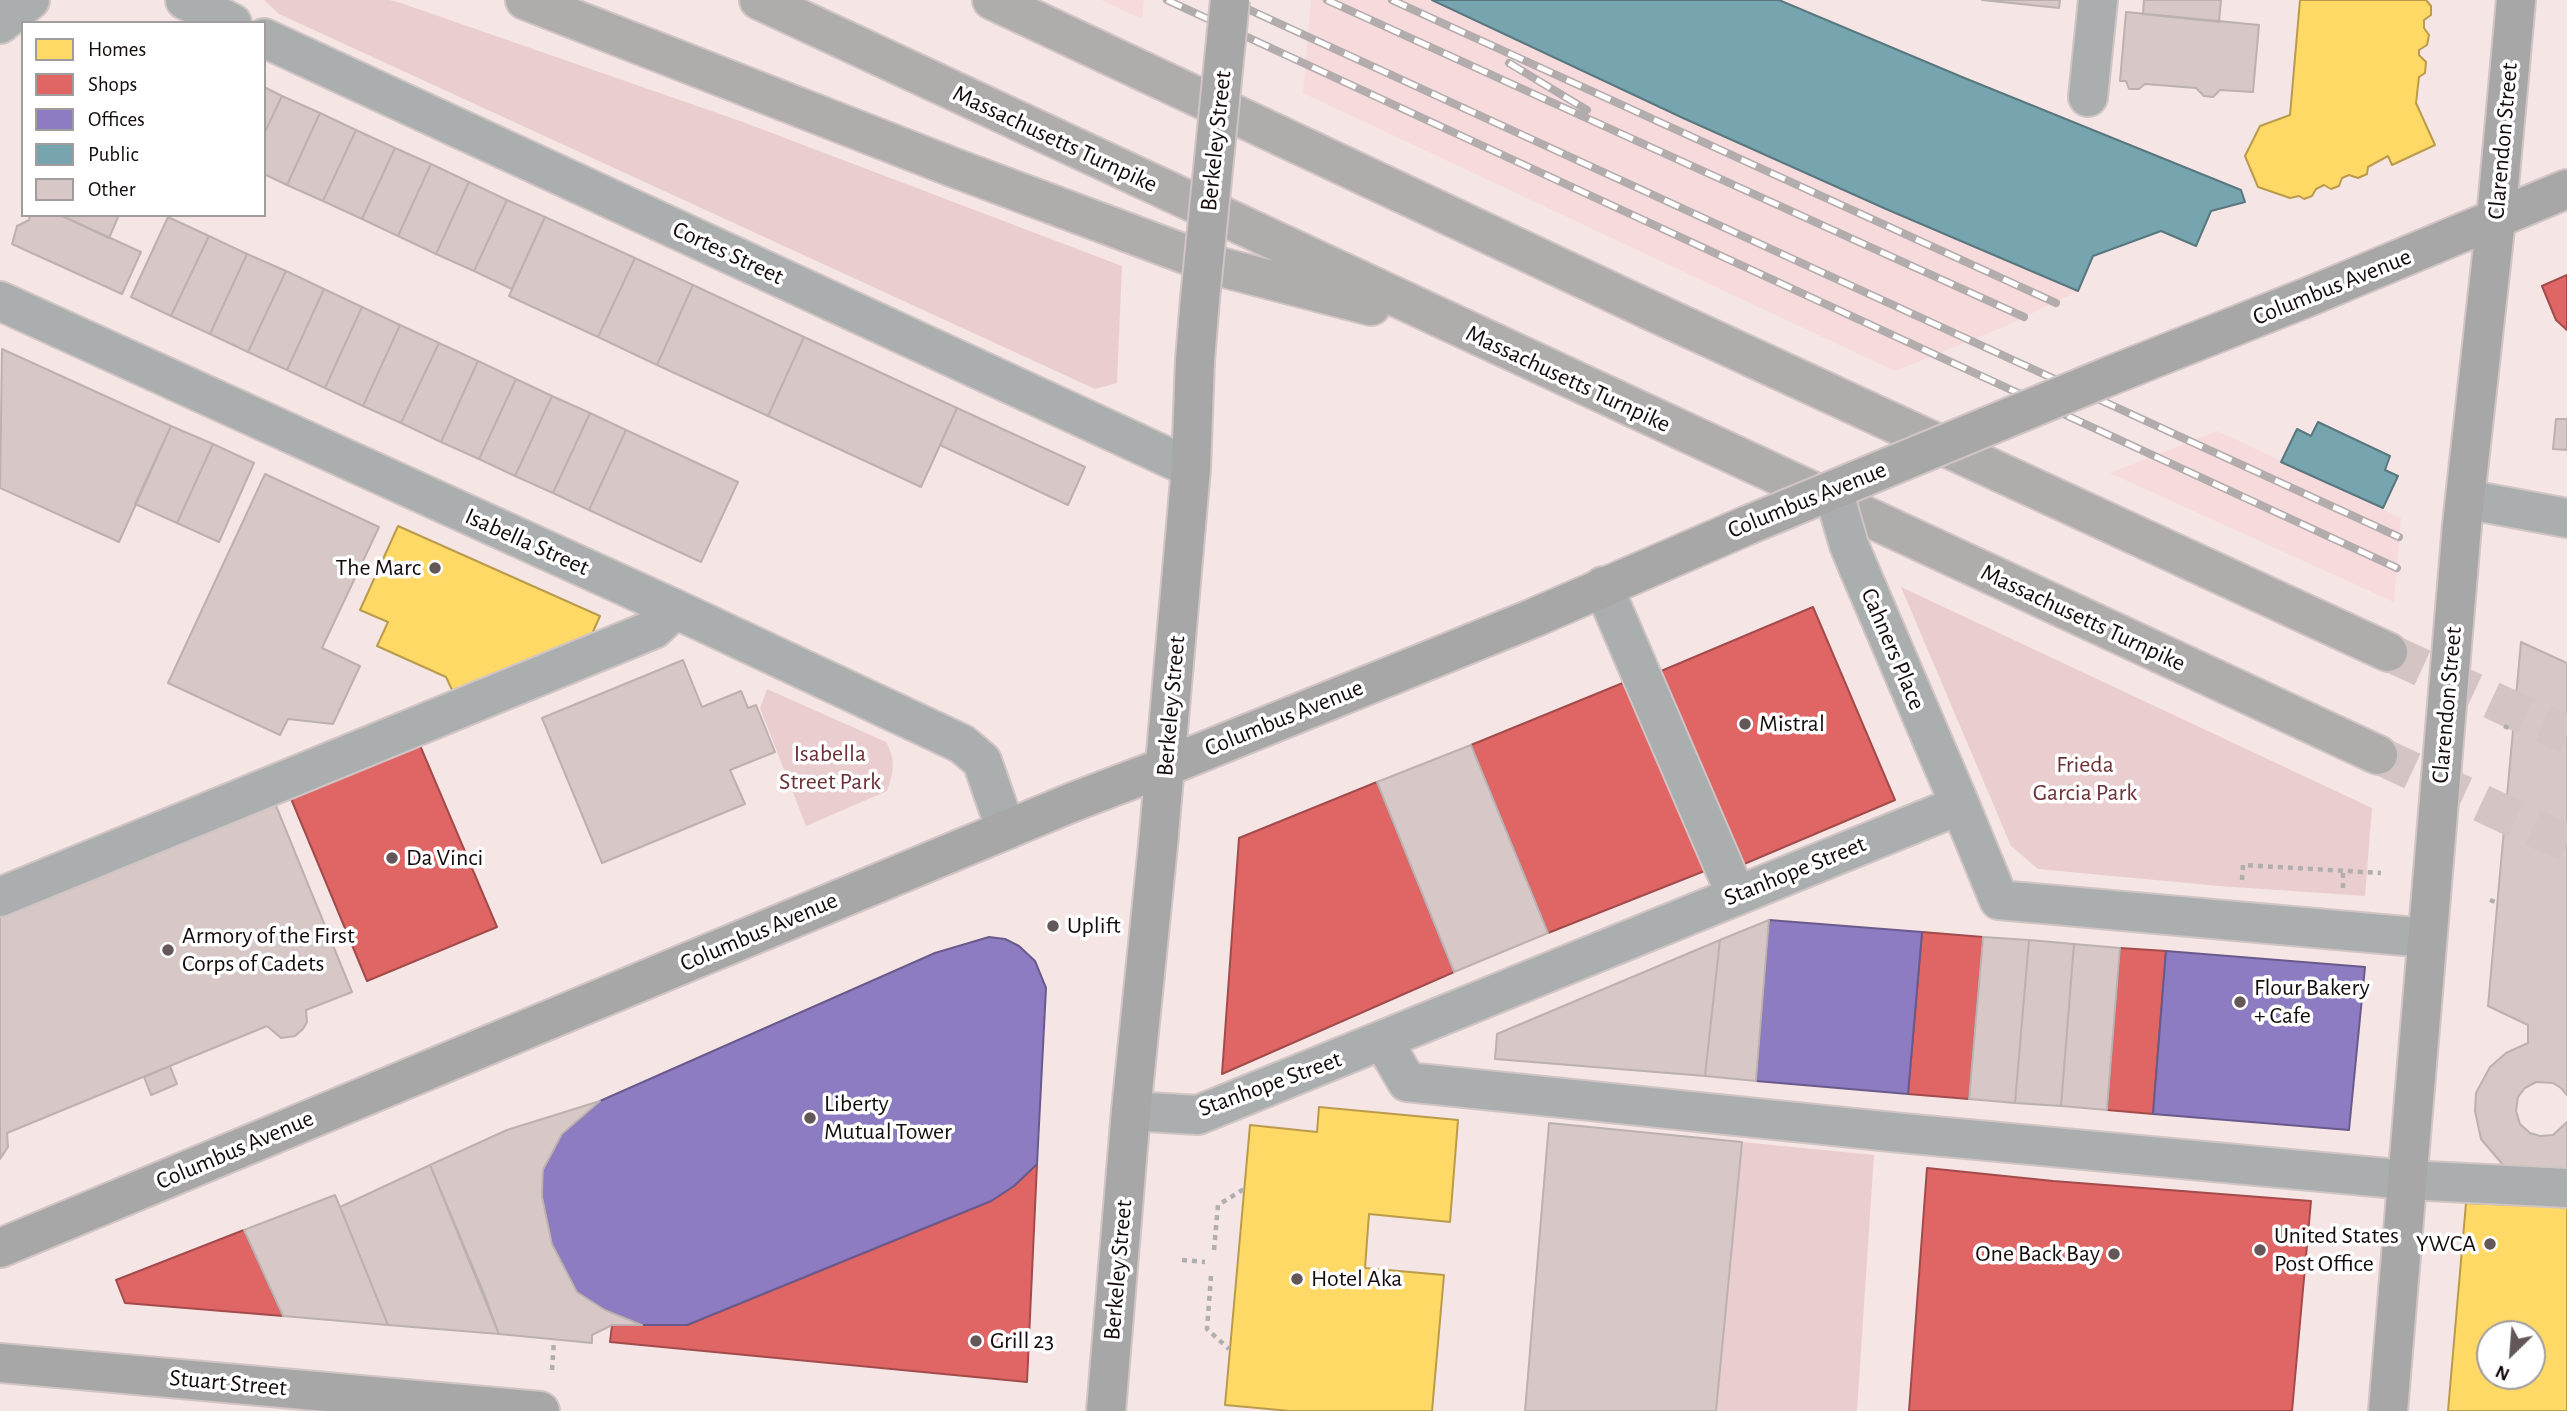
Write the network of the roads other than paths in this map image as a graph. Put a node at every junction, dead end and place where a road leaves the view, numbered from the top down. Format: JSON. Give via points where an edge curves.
{"nodes":[{"id":1,"x":30,"y":0,"type":"edge"},
{"id":2,"x":185,"y":0,"type":"edge"},
{"id":3,"x":525,"y":0,"type":"edge"},
{"id":4,"x":759,"y":0,"type":"edge"},
{"id":5,"x":992,"y":0,"type":"edge"},
{"id":6,"x":1230,"y":0,"type":"edge"},
{"id":7,"x":2098,"y":0,"type":"edge"},
{"id":8,"x":2516,"y":0,"type":"edge"},
{"id":9,"x":228,"y":21,"type":"edge"},
{"id":10,"x":0,"y":24,"type":"edge"},
{"id":11,"x":266,"y":39,"type":"edge"},
{"id":12,"x":2088,"y":97,"type":"dead end"},
{"id":13,"x":2567,"y":189,"type":"edge"},
{"id":14,"x":2496,"y":219,"type":"junction"},
{"id":15,"x":0,"y":301,"type":"edge"},
{"id":16,"x":1466,"y":331,"type":"junction"},
{"id":17,"x":1191,"y":468,"type":"junction"},
{"id":18,"x":1833,"y":490,"type":"junction"},
{"id":19,"x":2465,"y":499,"type":"junction"},
{"id":20,"x":2567,"y":518,"type":"edge"},
{"id":21,"x":1603,"y":586,"type":"junction"},
{"id":22,"x":676,"y":609,"type":"junction"},
{"id":23,"x":2388,"y":652,"type":"tunnel mouth"},
{"id":24,"x":2378,"y":755,"type":"tunnel mouth"},
{"id":25,"x":1165,"y":767,"type":"junction"},
{"id":26,"x":1960,"y":805,"type":"junction"},
{"id":27,"x":1006,"y":830,"type":"junction"},
{"id":28,"x":1736,"y":895,"type":"junction"},
{"id":29,"x":0,"y":898,"type":"edge"},
{"id":30,"x":2427,"y":938,"type":"junction"},
{"id":31,"x":1383,"y":1041,"type":"junction"},
{"id":32,"x":1131,"y":1111,"type":"junction"},
{"id":33,"x":2408,"y":1180,"type":"junction"},
{"id":34,"x":2567,"y":1188,"type":"edge"},
{"id":35,"x":0,"y":1248,"type":"edge"},
{"id":36,"x":0,"y":1363,"type":"edge"},
{"id":37,"x":540,"y":1411,"type":"edge"},
{"id":38,"x":1106,"y":1411,"type":"edge"},
{"id":39,"x":2388,"y":1411,"type":"edge"}],
"edges":[{"from":1,"to":10,"type":"street"},
{"from":2,"to":9,"type":"street"},
{"from":3,"to":16,"type":"highway","via":[[1217,266]]},
{"from":4,"to":16,"type":"highway","name":"Massachusetts Turnpike"},
{"from":5,"to":23,"type":"highway"},
{"from":6,"to":17,"type":"main road","name":"Berkeley Street","bridge":true,"via":[[1200,299]]},
{"from":7,"to":12,"type":"street"},
{"from":8,"to":14,"type":"main road","name":"Clarendon Street"},
{"from":11,"to":17,"type":"street","name":"Cortes Street"},
{"from":13,"to":14,"type":"main road","name":"Columbus Avenue"},
{"from":14,"to":18,"type":"main road","name":"Columbus Avenue","bridge":true},
{"from":14,"to":19,"type":"main road","name":"Clarendon Street"},
{"from":15,"to":22,"type":"street","name":"Isabella Street"},
{"from":16,"to":24,"type":"highway","name":"Massachusetts Turnpike"},
{"from":17,"to":25,"type":"main road","name":"Berkeley Street"},
{"from":18,"to":21,"type":"main road","name":"Columbus Avenue","bridge":true},
{"from":18,"to":26,"type":"street","name":"Cahners Place","bridge":true,"via":[[1866,588]]},
{"from":19,"to":20,"type":"street"},
{"from":19,"to":30,"type":"main road","name":"Clarendon Street"},
{"from":21,"to":25,"type":"main road","name":"Columbus Avenue"},
{"from":21,"to":28,"type":"street"},
{"from":22,"to":27,"type":"street","name":"Isabella Street","via":[[962,744],[982,761]]},
{"from":22,"to":29,"type":"street","via":[[654,629]]},
{"from":25,"to":27,"type":"main road","name":"Columbus Avenue"},
{"from":25,"to":32,"type":"main road","name":"Berkeley Street"},
{"from":26,"to":28,"type":"street","name":"Stanhope Street"},
{"from":26,"to":30,"type":"street","via":[[1998,900]]},
{"from":27,"to":35,"type":"main road","name":"Columbus Avenue"},
{"from":28,"to":31,"type":"street","name":"Stanhope Street"},
{"from":30,"to":33,"type":"main road","name":"Clarendon Street"},
{"from":31,"to":32,"type":"street","name":"Stanhope Street","via":[[1198,1115]]},
{"from":31,"to":33,"type":"street","via":[[1407,1082]]},
{"from":32,"to":38,"type":"main road","name":"Berkeley Street"},
{"from":33,"to":34,"type":"street"},
{"from":33,"to":39,"type":"main road","name":"Clarendon Street"},
{"from":36,"to":37,"type":"main road","name":"Stuart Street"}]}
